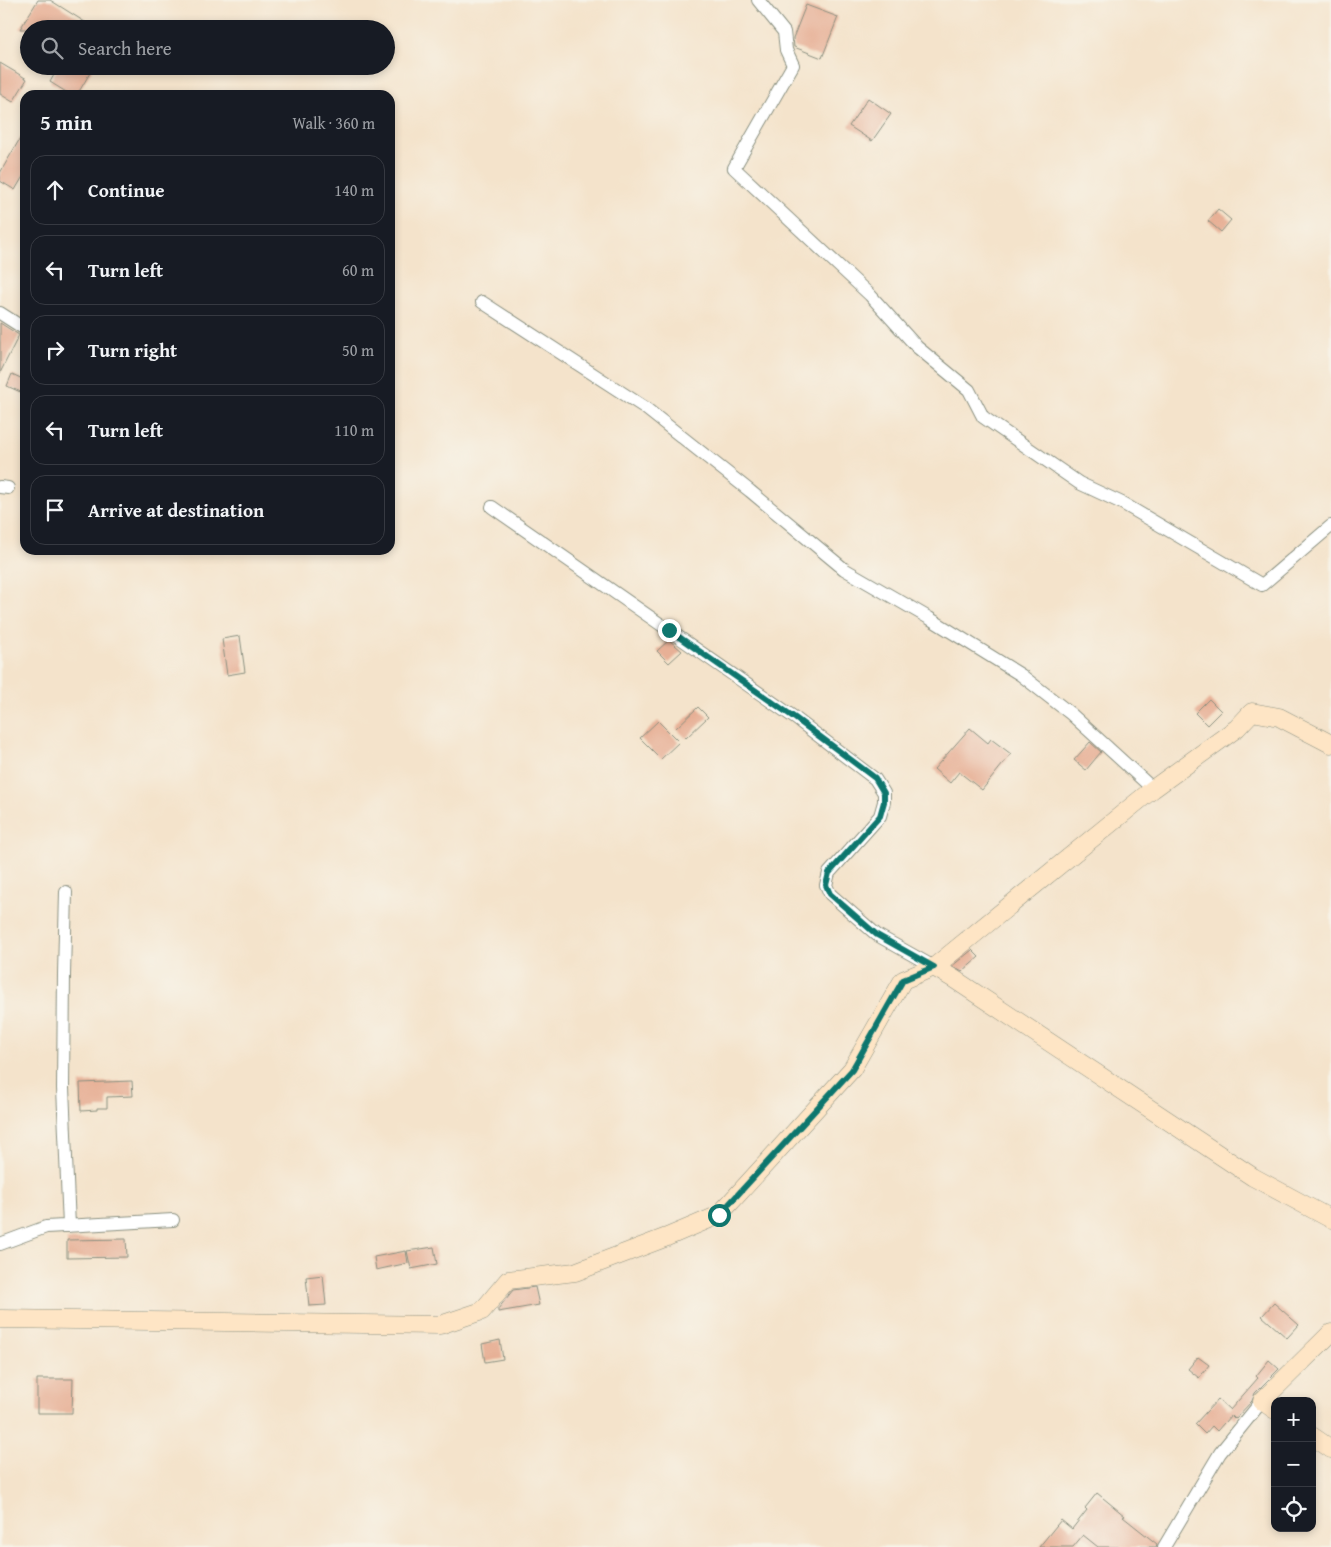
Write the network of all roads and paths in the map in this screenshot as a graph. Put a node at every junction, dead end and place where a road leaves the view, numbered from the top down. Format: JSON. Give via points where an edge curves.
{"nodes":[{"id":1,"x":758,"y":0,"type":"edge"},
{"id":2,"x":482,"y":302,"type":"dead end"},
{"id":3,"x":0,"y":313,"type":"edge"},
{"id":4,"x":20,"y":326,"type":"edge"},
{"id":5,"x":492,"y":507,"type":"dead end"},
{"id":6,"x":1331,"y":526,"type":"edge"},
{"id":7,"x":1331,"y":744,"type":"edge"},
{"id":8,"x":1153,"y":789,"type":"junction"},
{"id":9,"x":66,"y":892,"type":"dead end"},
{"id":10,"x":934,"y":967,"type":"junction"},
{"id":11,"x":1331,"y":1219,"type":"edge"},
{"id":12,"x":173,"y":1220,"type":"dead end"},
{"id":13,"x":69,"y":1226,"type":"junction"},
{"id":14,"x":0,"y":1244,"type":"edge"},
{"id":15,"x":0,"y":1319,"type":"edge"},
{"id":16,"x":1331,"y":1333,"type":"edge"},
{"id":17,"x":1269,"y":1406,"type":"edge"},
{"id":18,"x":1316,"y":1439,"type":"edge"},
{"id":19,"x":1331,"y":1449,"type":"edge"},
{"id":20,"x":1164,"y":1547,"type":"edge"}],
"edges":[{"from":1,"to":6,"type":"street","via":[[784,32],[786,50],[793,65],[734,168],[870,295],[917,347],[969,390],[983,417],[1079,483],[1122,503],[1262,585]]},
{"from":2,"to":8,"type":"street","via":[[644,407],[844,569],[1021,675],[1071,714]]},
{"from":3,"to":4,"type":"street"},
{"from":5,"to":10,"type":"street","via":[[795,718],[875,778],[884,793],[880,816],[829,873],[826,885],[830,894],[877,935]]},
{"from":7,"to":8,"type":"street","via":[[1280,717],[1252,712],[1237,728]]},
{"from":8,"to":10,"type":"street"},
{"from":9,"to":13,"type":"street","via":[[63,1088]]},
{"from":10,"to":11,"type":"street","via":[[1253,1176]]},
{"from":10,"to":15,"type":"street","via":[[903,980],[852,1070],[719,1215],[575,1272],[508,1280],[482,1311],[440,1325]]},
{"from":12,"to":13,"type":"street"},
{"from":13,"to":14,"type":"street","via":[[46,1227]]},
{"from":16,"to":17,"type":"street"},
{"from":17,"to":20,"type":"street","via":[[1220,1453]]},
{"from":18,"to":19,"type":"street"}]}
